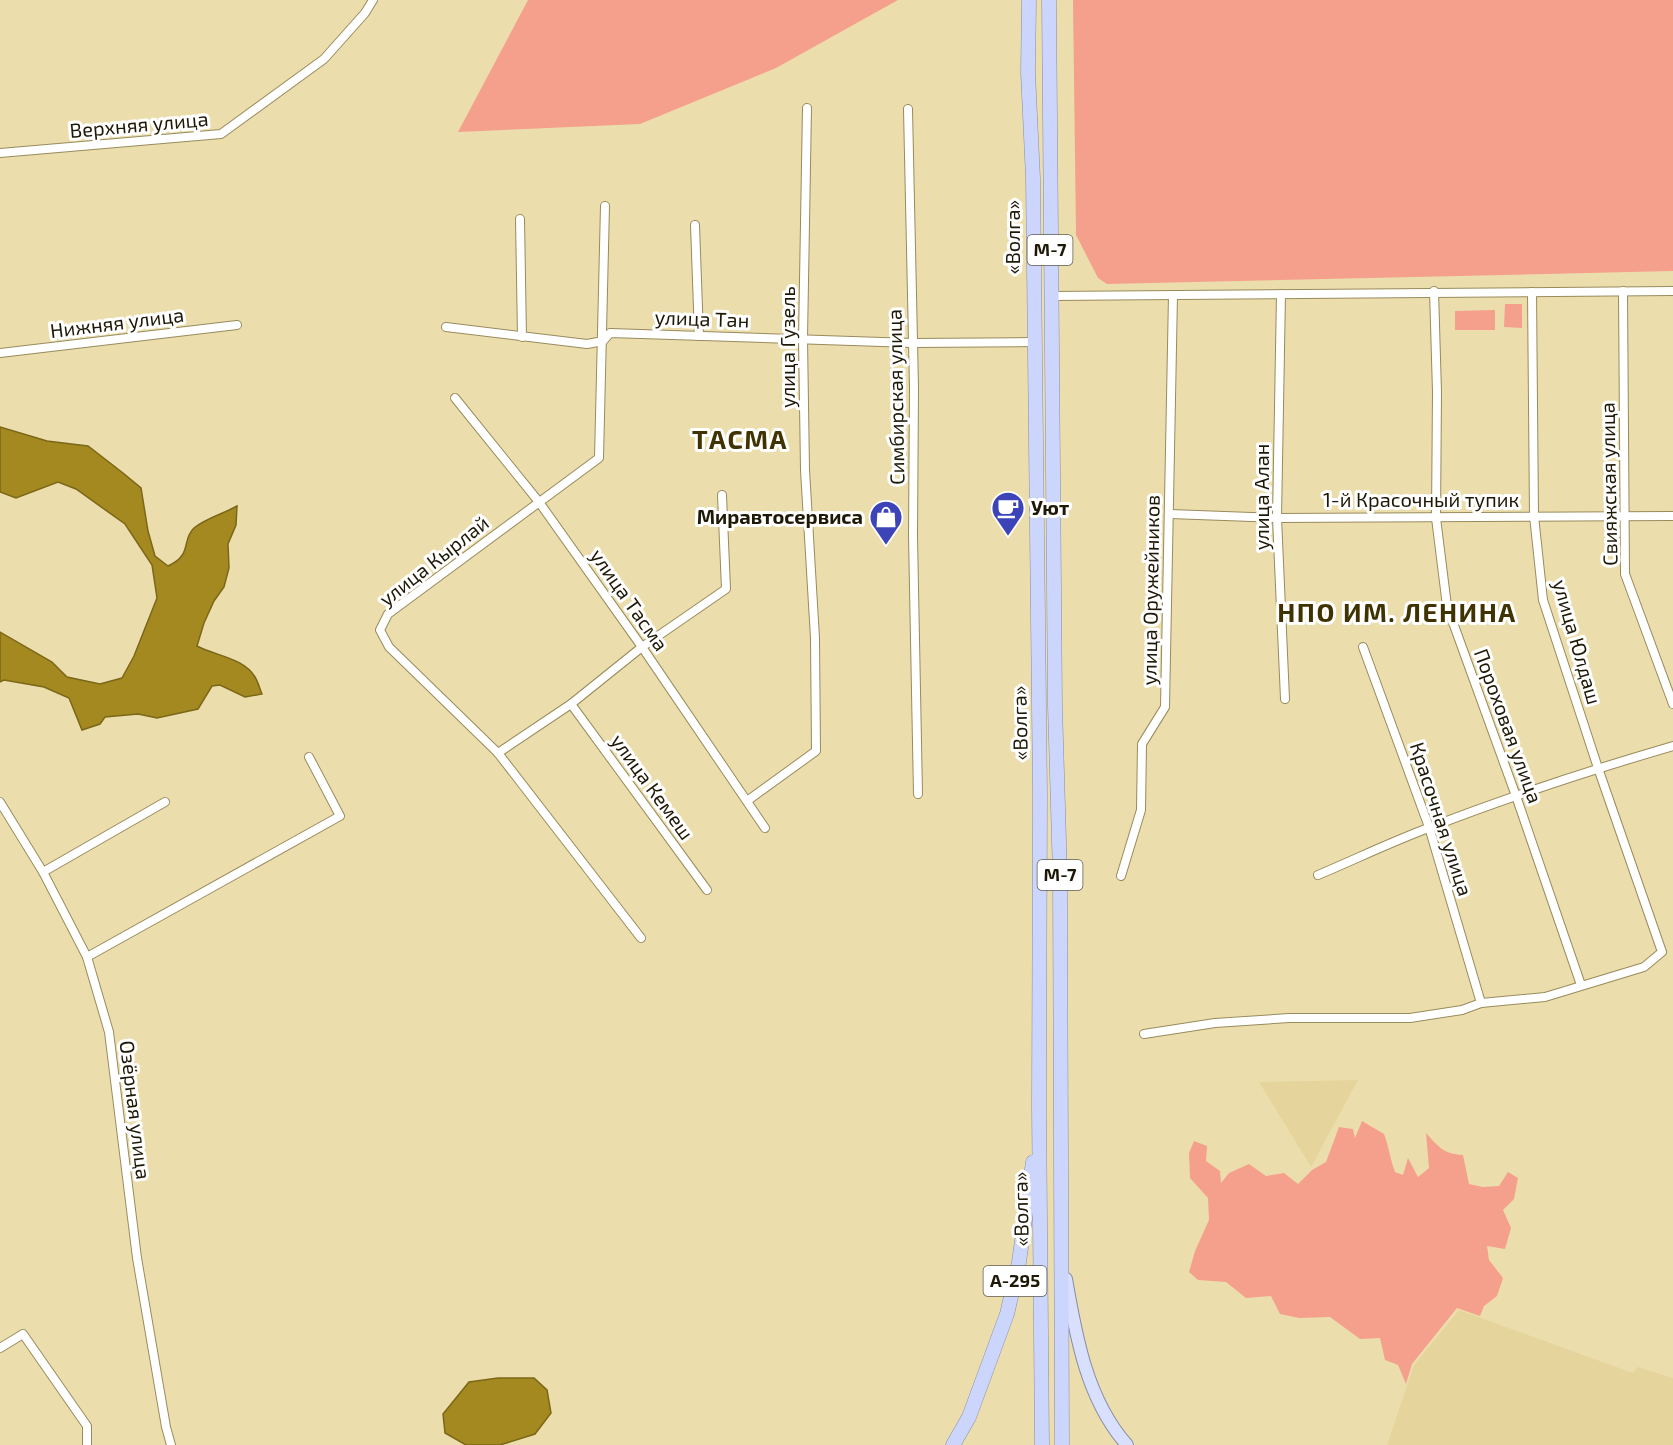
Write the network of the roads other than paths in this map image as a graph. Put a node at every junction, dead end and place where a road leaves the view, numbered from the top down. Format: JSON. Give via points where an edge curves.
{"nodes":[{"id":1,"x":373,"y":0,"type":"edge"},
{"id":2,"x":1029,"y":0,"type":"edge"},
{"id":3,"x":1048,"y":0,"type":"edge"},
{"id":4,"x":807,"y":108,"type":"dead end"},
{"id":5,"x":908,"y":109,"type":"dead end"},
{"id":6,"x":0,"y":153,"type":"edge"},
{"id":7,"x":605,"y":206,"type":"dead end"},
{"id":8,"x":520,"y":219,"type":"dead end"},
{"id":9,"x":695,"y":225,"type":"dead end"},
{"id":10,"x":1434,"y":291,"type":"junction"},
{"id":11,"x":1623,"y":291,"type":"junction"},
{"id":12,"x":1673,"y":291,"type":"edge"},
{"id":13,"x":1532,"y":292,"type":"junction"},
{"id":14,"x":1281,"y":294,"type":"junction"},
{"id":15,"x":1173,"y":295,"type":"junction"},
{"id":16,"x":1051,"y":296,"type":"junction"},
{"id":17,"x":237,"y":326,"type":"dead end"},
{"id":18,"x":446,"y":327,"type":"dead end"},
{"id":19,"x":699,"y":336,"type":"junction"},
{"id":20,"x":522,"y":337,"type":"junction"},
{"id":21,"x":803,"y":339,"type":"junction"},
{"id":22,"x":603,"y":341,"type":"junction"},
{"id":23,"x":1034,"y":342,"type":"junction"},
{"id":24,"x":912,"y":343,"type":"junction"},
{"id":25,"x":0,"y":353,"type":"edge"},
{"id":26,"x":455,"y":398,"type":"dead end"},
{"id":27,"x":722,"y":495,"type":"dead end"},
{"id":28,"x":539,"y":502,"type":"junction"},
{"id":29,"x":1170,"y":514,"type":"junction"},
{"id":30,"x":1534,"y":516,"type":"junction"},
{"id":31,"x":1625,"y":516,"type":"junction"},
{"id":32,"x":1673,"y":516,"type":"edge"},
{"id":33,"x":1277,"y":518,"type":"junction"},
{"id":34,"x":1436,"y":518,"type":"junction"},
{"id":35,"x":642,"y":647,"type":"junction"},
{"id":36,"x":1363,"y":647,"type":"dead end"},
{"id":37,"x":1285,"y":699,"type":"dead end"},
{"id":38,"x":571,"y":704,"type":"junction"},
{"id":39,"x":1673,"y":704,"type":"edge"},
{"id":40,"x":1673,"y":746,"type":"edge"},
{"id":41,"x":498,"y":753,"type":"junction"},
{"id":42,"x":309,"y":757,"type":"dead end"},
{"id":43,"x":1598,"y":768,"type":"junction"},
{"id":44,"x":918,"y":794,"type":"dead end"},
{"id":45,"x":1516,"y":796,"type":"junction"},
{"id":46,"x":747,"y":801,"type":"junction"},
{"id":47,"x":0,"y":802,"type":"edge"},
{"id":48,"x":165,"y":802,"type":"dead end"},
{"id":49,"x":1429,"y":827,"type":"junction"},
{"id":50,"x":765,"y":828,"type":"dead end"},
{"id":51,"x":44,"y":872,"type":"junction"},
{"id":52,"x":1318,"y":875,"type":"dead end"},
{"id":53,"x":1121,"y":876,"type":"dead end"},
{"id":54,"x":707,"y":890,"type":"dead end"},
{"id":55,"x":641,"y":938,"type":"dead end"},
{"id":56,"x":87,"y":957,"type":"junction"},
{"id":57,"x":1581,"y":985,"type":"junction"},
{"id":58,"x":1481,"y":1003,"type":"junction"},
{"id":59,"x":1144,"y":1034,"type":"dead end"},
{"id":60,"x":1039,"y":1107,"type":"junction"},
{"id":61,"x":1061,"y":1251,"type":"junction"},
{"id":62,"x":0,"y":1348,"type":"edge"},
{"id":63,"x":87,"y":1445,"type":"edge"},
{"id":64,"x":171,"y":1445,"type":"edge"},
{"id":65,"x":953,"y":1445,"type":"edge"},
{"id":66,"x":1042,"y":1445,"type":"edge"},
{"id":67,"x":1062,"y":1445,"type":"edge"},
{"id":68,"x":1127,"y":1445,"type":"edge"}],
"edges":[{"from":1,"to":6,"type":"street","name":"Верхняя улица","via":[[324,58],[221,134]]},
{"from":2,"to":23,"type":"highway","name":"«Волга»","number":"М-7"},
{"from":3,"to":16,"type":"highway","name":"«Волга»","number":"М-7"},
{"from":4,"to":21,"type":"street","name":"улица Гузель"},
{"from":5,"to":24,"type":"street","name":"Симбирская улица"},
{"from":7,"to":22,"type":"street"},
{"from":8,"to":20,"type":"street"},
{"from":9,"to":19,"type":"street"},
{"from":10,"to":13,"type":"street"},
{"from":10,"to":14,"type":"street"},
{"from":10,"to":34,"type":"street","name":"Пороховая улица"},
{"from":11,"to":12,"type":"street"},
{"from":11,"to":13,"type":"street"},
{"from":11,"to":31,"type":"street","name":"Свияжская улица"},
{"from":13,"to":30,"type":"street","name":"улица Юлдаш"},
{"from":14,"to":15,"type":"street"},
{"from":14,"to":33,"type":"street","name":"улица Алан"},
{"from":15,"to":16,"type":"street"},
{"from":15,"to":29,"type":"street","name":"улица Оружейников"},
{"from":16,"to":61,"type":"highway","name":"«Волга»","number":"М-7"},
{"from":17,"to":25,"type":"street","name":"Нижняя улица"},
{"from":18,"to":20,"type":"street","name":"улица Тан"},
{"from":19,"to":21,"type":"street","name":"улица Тан"},
{"from":19,"to":22,"type":"street","name":"улица Тан","via":[[610,333]]},
{"from":20,"to":22,"type":"street","name":"улица Тан","via":[[587,344]]},
{"from":21,"to":24,"type":"street","name":"улица Тан"},
{"from":21,"to":46,"type":"street","name":"улица Гузель","via":[[816,751]]},
{"from":22,"to":28,"type":"street","name":"улица Кырлай","via":[[600,458]]},
{"from":23,"to":24,"type":"street","name":"улица Тан"},
{"from":23,"to":60,"type":"highway","name":"«Волга»","number":"М-7","via":[[1040,794]]},
{"from":24,"to":44,"type":"street","name":"Симбирская улица"},
{"from":26,"to":28,"type":"street","name":"улица Тасма"},
{"from":27,"to":35,"type":"street","via":[[726,589]]},
{"from":28,"to":35,"type":"street","name":"улица Тасма"},
{"from":28,"to":41,"type":"street","name":"улица Кырлай","via":[[388,614],[380,630],[389,647]]},
{"from":29,"to":33,"type":"street","name":"1-й Красочный тупик"},
{"from":29,"to":53,"type":"street","name":"улица Оружейников","via":[[1165,707],[1142,744],[1141,810]]},
{"from":30,"to":31,"type":"street","name":"1-й Красочный тупик"},
{"from":30,"to":34,"type":"street","name":"1-й Красочный тупик"},
{"from":30,"to":43,"type":"street","name":"улица Юлдаш","via":[[1543,600]]},
{"from":31,"to":32,"type":"street","name":"1-й Красочный тупик"},
{"from":31,"to":39,"type":"street","name":"Свияжская улица","via":[[1625,574]]},
{"from":33,"to":34,"type":"street","name":"1-й Красочный тупик"},
{"from":33,"to":37,"type":"street","name":"улица Алан"},
{"from":34,"to":45,"type":"street","name":"Пороховая улица","via":[[1447,606]]},
{"from":35,"to":38,"type":"street"},
{"from":35,"to":46,"type":"street","name":"улица Тасма"},
{"from":36,"to":49,"type":"street","name":"Красочная улица"},
{"from":38,"to":41,"type":"street"},
{"from":38,"to":54,"type":"street","name":"улица Кемеш"},
{"from":40,"to":43,"type":"street"},
{"from":41,"to":55,"type":"street","name":"улица Кырлай"},
{"from":42,"to":56,"type":"street","via":[[340,816]]},
{"from":43,"to":45,"type":"street"},
{"from":43,"to":57,"type":"street","name":"улица Юлдаш","via":[[1662,952],[1644,966]]},
{"from":45,"to":49,"type":"street"},
{"from":45,"to":57,"type":"street","name":"Пороховая улица"},
{"from":46,"to":50,"type":"street","name":"улица Тасма"},
{"from":47,"to":51,"type":"street","name":"Озёрная улица"},
{"from":48,"to":51,"type":"street"},
{"from":49,"to":52,"type":"street"},
{"from":49,"to":58,"type":"street","name":"Красочная улица"},
{"from":51,"to":56,"type":"street","name":"Озёрная улица"},
{"from":56,"to":64,"type":"street","name":"Озёрная улица","via":[[109,1032],[137,1258]]},
{"from":57,"to":58,"type":"street","via":[[1545,997]]},
{"from":58,"to":59,"type":"street","via":[[1410,1018],[1289,1018],[1215,1023]]},
{"from":60,"to":65,"type":"highway","number":"А-295","via":[[1007,1314],[969,1417]]},
{"from":60,"to":66,"type":"highway","name":"«Волга»","number":"М-7"},
{"from":61,"to":67,"type":"highway","name":"«Волга»","number":"М-7"},
{"from":61,"to":68,"type":"main road","via":[[1072,1316],[1093,1389]]},
{"from":62,"to":63,"type":"street","via":[[24,1334],[87,1426]]}]}
